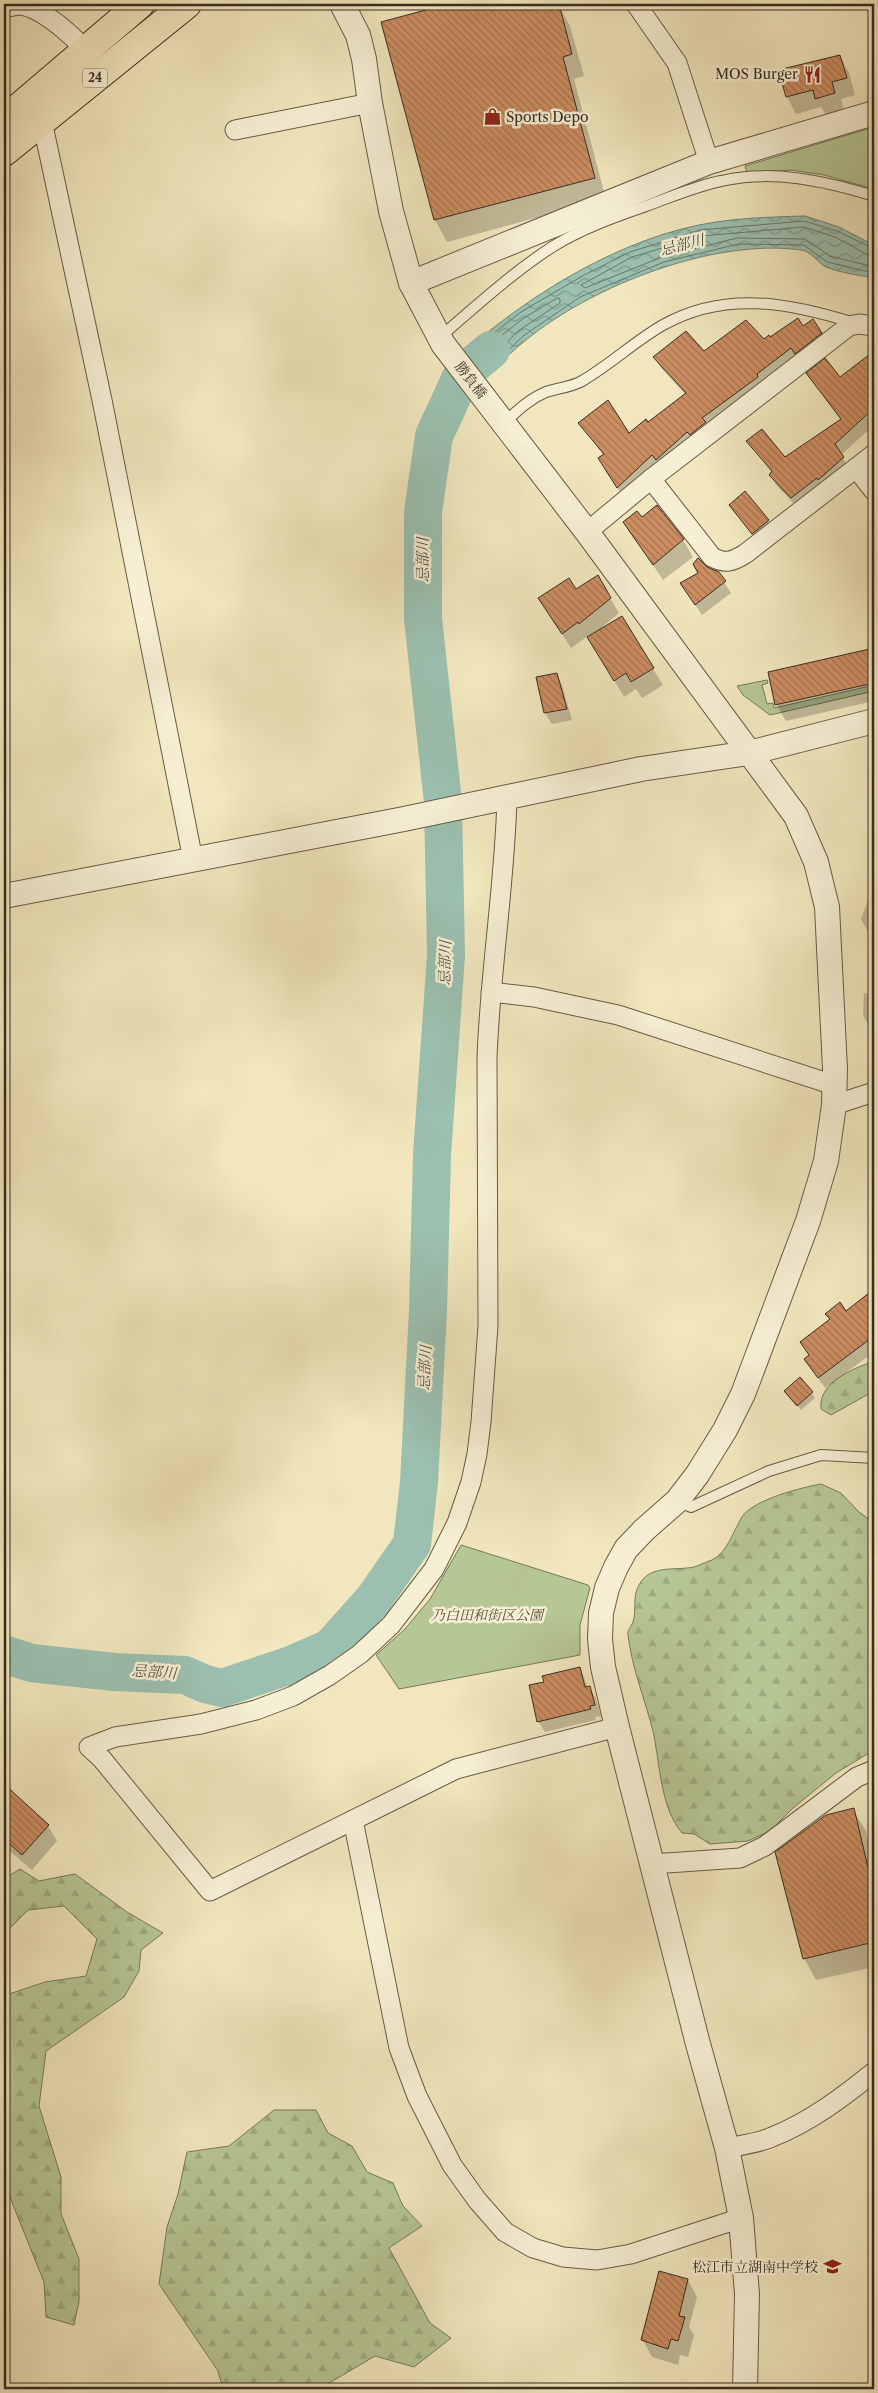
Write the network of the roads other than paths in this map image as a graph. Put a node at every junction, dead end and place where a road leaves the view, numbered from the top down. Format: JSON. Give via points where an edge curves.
{"nodes":[{"id":1,"x":140,"y":4,"type":"edge"},
{"id":2,"x":187,"y":4,"type":"edge"},
{"id":3,"x":342,"y":4,"type":"edge"},
{"id":4,"x":636,"y":4,"type":"edge"},
{"id":5,"x":4,"y":8,"type":"edge"},
{"id":6,"x":85,"y":50,"type":"junction"},
{"id":7,"x":370,"y":103,"type":"junction"},
{"id":8,"x":874,"y":113,"type":"edge"},
{"id":9,"x":4,"y":120,"type":"edge"},
{"id":10,"x":42,"y":121,"type":"junction"},
{"id":11,"x":235,"y":130,"type":"dead end"},
{"id":12,"x":4,"y":152,"type":"edge"},
{"id":13,"x":709,"y":162,"type":"junction"},
{"id":14,"x":874,"y":196,"type":"edge"},
{"id":15,"x":411,"y":283,"type":"junction"},
{"id":16,"x":867,"y":325,"type":"edge"},
{"id":17,"x":441,"y":341,"type":"junction"},
{"id":18,"x":501,"y":420,"type":"junction"},
{"id":19,"x":874,"y":454,"type":"edge"},
{"id":20,"x":856,"y":468,"type":"junction"},
{"id":21,"x":651,"y":479,"type":"junction"},
{"id":22,"x":874,"y":492,"type":"edge"},
{"id":23,"x":587,"y":532,"type":"junction"},
{"id":24,"x":874,"y":721,"type":"edge"},
{"id":25,"x":750,"y":753,"type":"junction"},
{"id":26,"x":503,"y":798,"type":"junction"},
{"id":27,"x":193,"y":860,"type":"junction"},
{"id":28,"x":4,"y":896,"type":"edge"},
{"id":29,"x":491,"y":992,"type":"junction"},
{"id":30,"x":874,"y":1092,"type":"edge"},
{"id":31,"x":834,"y":1095,"type":"junction"},
{"id":32,"x":874,"y":1458,"type":"edge"},
{"id":33,"x":677,"y":1501,"type":"junction"},
{"id":34,"x":617,"y":1727,"type":"junction"},
{"id":35,"x":874,"y":1770,"type":"edge"},
{"id":36,"x":353,"y":1820,"type":"junction"},
{"id":37,"x":652,"y":1864,"type":"junction"},
{"id":38,"x":874,"y":2072,"type":"edge"},
{"id":39,"x":727,"y":2148,"type":"junction"},
{"id":40,"x":741,"y":2218,"type":"junction"},
{"id":41,"x":745,"y":2389,"type":"edge"}],
"edges":[{"from":1,"to":6,"type":"main road","number":"24"},
{"from":2,"to":10,"type":"main road","number":"24"},
{"from":3,"to":7,"type":"street","name":"勝負橋","via":[[358,35]]},
{"from":4,"to":13,"type":"street","via":[[677,63]]},
{"from":5,"to":6,"type":"street","via":[[20,5],[39,12],[73,36]]},
{"from":6,"to":9,"type":"main road","number":"24"},
{"from":7,"to":11,"type":"street"},
{"from":7,"to":15,"type":"street","name":"勝負橋","via":[[391,211]]},
{"from":8,"to":13,"type":"street"},
{"from":10,"to":12,"type":"main road","number":"24"},
{"from":10,"to":27,"type":"street","via":[[102,400]]},
{"from":13,"to":15,"type":"street"},
{"from":14,"to":17,"type":"lane","via":[[795,177],[722,180],[694,189],[615,218],[554,246],[527,265]]},
{"from":15,"to":17,"type":"street","name":"勝負橋"},
{"from":16,"to":18,"type":"lane","via":[[776,304],[725,303],[703,308],[662,325],[581,382],[545,393]]},
{"from":16,"to":21,"type":"street","via":[[849,326]]},
{"from":17,"to":18,"type":"street","name":"勝負橋"},
{"from":18,"to":23,"type":"street","name":"勝負橋"},
{"from":19,"to":20,"type":"street"},
{"from":20,"to":21,"type":"street","via":[[745,554],[735,561],[726,562],[712,557]]},
{"from":20,"to":22,"type":"street"},
{"from":21,"to":23,"type":"street"},
{"from":23,"to":25,"type":"street","name":"勝負橋"},
{"from":24,"to":25,"type":"street"},
{"from":25,"to":26,"type":"street","via":[[641,769]]},
{"from":25,"to":31,"type":"street","name":"勝負橋","via":[[796,816],[816,862],[827,907]]},
{"from":26,"to":27,"type":"street"},
{"from":26,"to":29,"type":"street","via":[[506,835]]},
{"from":27,"to":28,"type":"street"},
{"from":29,"to":31,"type":"street","via":[[562,1002],[618,1015]]},
{"from":29,"to":36,"type":"street","via":[[487,1067],[488,1326],[481,1422],[471,1482],[457,1523],[434,1568],[391,1625],[366,1649],[293,1696],[256,1710],[201,1724],[116,1737],[89,1747],[210,1891]]},
{"from":30,"to":31,"type":"street"},
{"from":31,"to":33,"type":"street","name":"勝負橋","via":[[826,1160],[808,1221],[747,1385],[725,1430]]},
{"from":32,"to":33,"type":"lane","via":[[821,1456],[769,1470],[691,1507]]},
{"from":33,"to":34,"type":"street","name":"勝負橋","via":[[626,1550],[607,1588],[600,1639]]},
{"from":34,"to":36,"type":"street","via":[[469,1764]]},
{"from":34,"to":37,"type":"street","name":"勝負橋"},
{"from":35,"to":37,"type":"street","via":[[856,1778],[765,1846],[740,1858]]},
{"from":36,"to":40,"type":"street","via":[[399,2048],[417,2096],[452,2165],[505,2232],[533,2248],[563,2257],[597,2260],[631,2254]]},
{"from":37,"to":39,"type":"street","name":"勝負橋"},
{"from":38,"to":39,"type":"street","via":[[847,2094],[802,2122],[771,2138]]},
{"from":39,"to":40,"type":"street","name":"勝負橋"},
{"from":40,"to":41,"type":"street","name":"勝負橋","via":[[747,2294]]}]}
